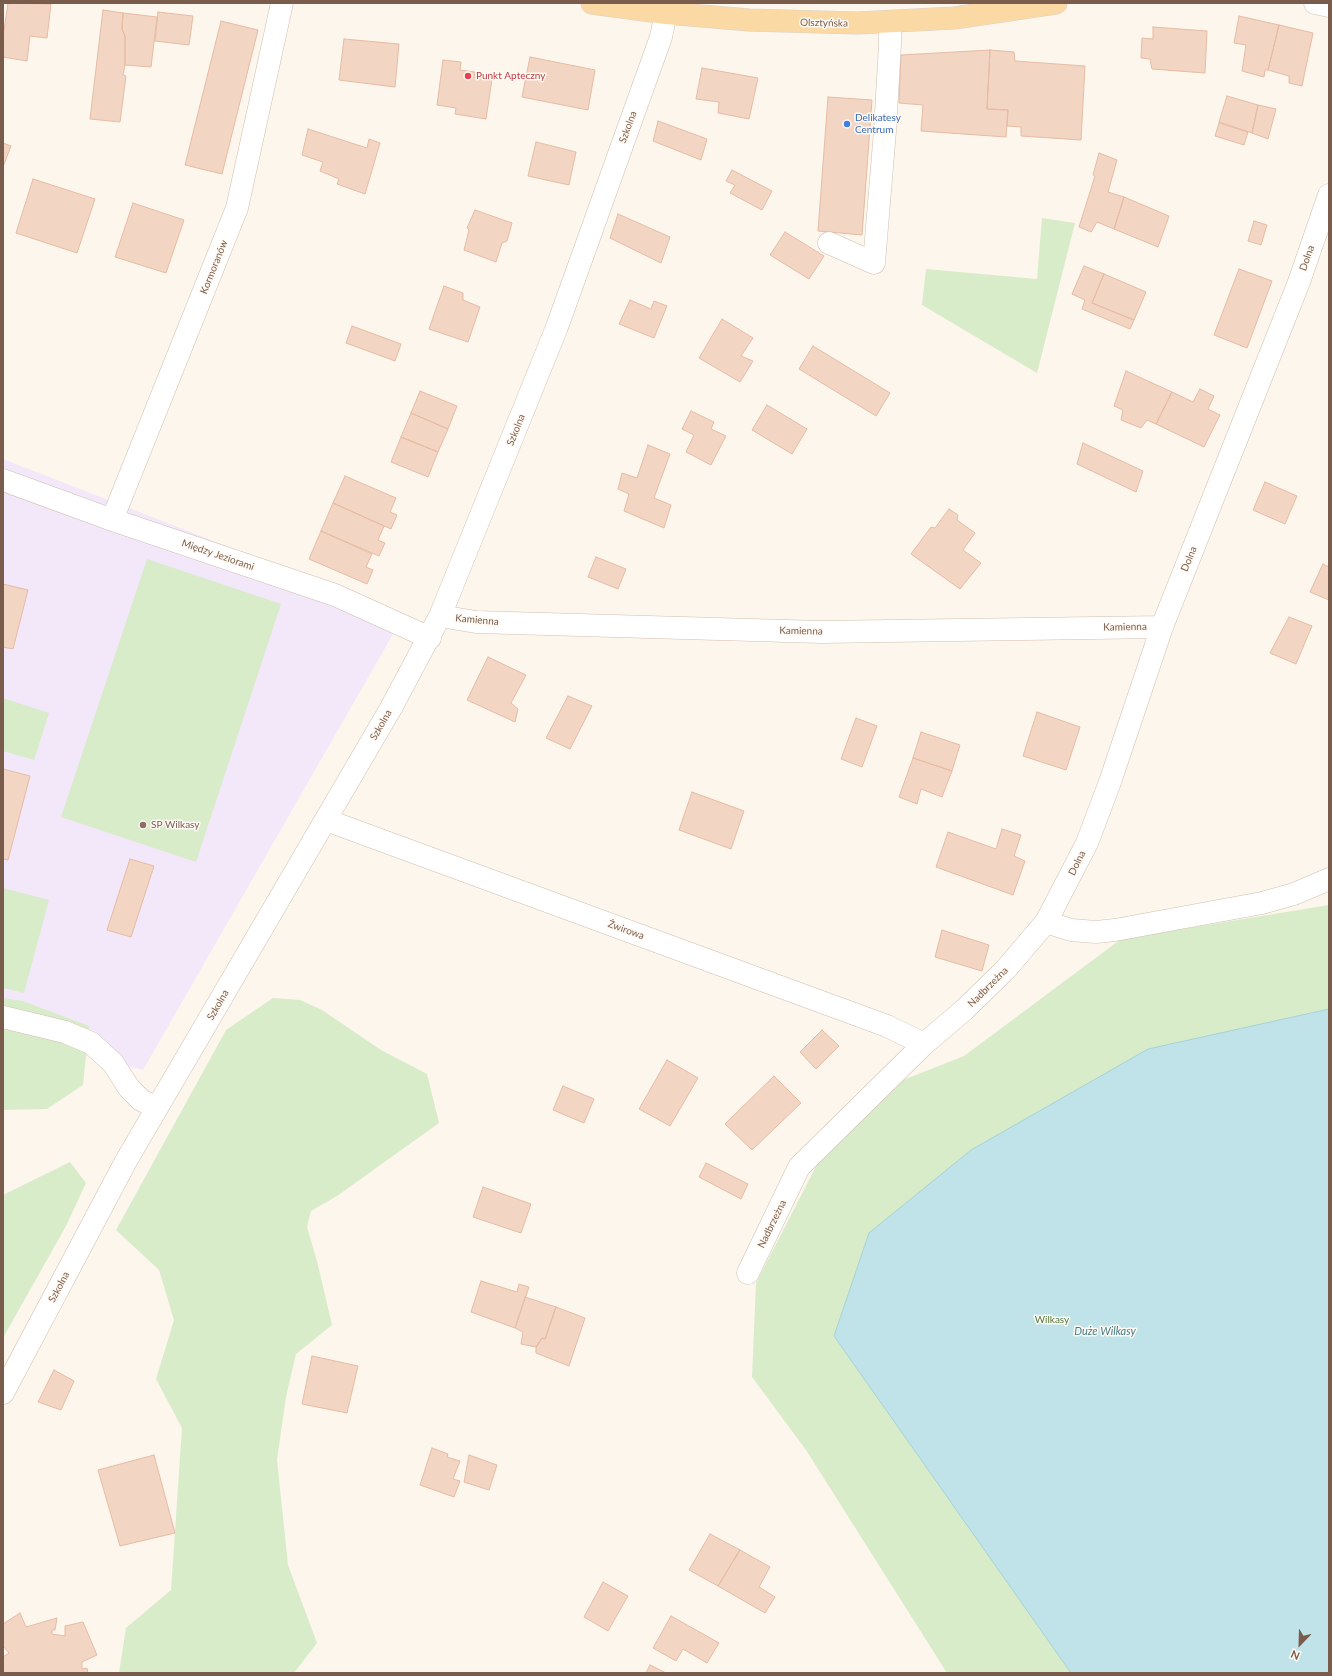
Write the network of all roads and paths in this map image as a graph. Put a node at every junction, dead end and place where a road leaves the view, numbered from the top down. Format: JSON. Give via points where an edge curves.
{"nodes":[{"id":1,"x":282,"y":3,"type":"edge"},
{"id":2,"x":592,"y":3,"type":"edge"},
{"id":3,"x":1056,"y":3,"type":"edge"},
{"id":4,"x":1315,"y":3,"type":"edge"},
{"id":5,"x":1329,"y":6,"type":"edge"},
{"id":6,"x":666,"y":13,"type":"junction"},
{"id":7,"x":890,"y":22,"type":"junction"},
{"id":8,"x":1329,"y":195,"type":"edge"},
{"id":9,"x":829,"y":243,"type":"dead end"},
{"id":10,"x":3,"y":480,"type":"edge"},
{"id":11,"x":112,"y":520,"type":"junction"},
{"id":12,"x":440,"y":616,"type":"junction"},
{"id":13,"x":1162,"y":627,"type":"junction"},
{"id":14,"x":430,"y":638,"type":"junction"},
{"id":15,"x":326,"y":820,"type":"junction"},
{"id":16,"x":1329,"y":879,"type":"edge"},
{"id":17,"x":1046,"y":922,"type":"junction"},
{"id":18,"x":3,"y":1017,"type":"edge"},
{"id":19,"x":924,"y":1044,"type":"junction"},
{"id":20,"x":157,"y":1108,"type":"junction"},
{"id":21,"x":748,"y":1273,"type":"dead end"},
{"id":22,"x":3,"y":1393,"type":"edge"}],
"edges":[{"from":1,"to":11,"type":"street","name":"Kormoranów","via":[[237,208]]},
{"from":2,"to":6,"type":"main road","name":"Olsztyńska"},
{"from":3,"to":7,"type":"main road","name":"Olsztyńska","via":[[954,18]]},
{"from":4,"to":5,"type":"street"},
{"from":6,"to":7,"type":"main road","name":"Olsztyńska","via":[[806,23]]},
{"from":6,"to":12,"type":"street","name":"Szkolna","via":[[661,37],[557,327]]},
{"from":7,"to":9,"type":"street","via":[[891,131],[874,263]]},
{"from":8,"to":13,"type":"street","name":"Dolna","via":[[1299,282]]},
{"from":10,"to":11,"type":"street","name":"Między Jeziorami"},
{"from":11,"to":14,"type":"street","name":"Między Jeziorami","via":[[335,595]]},
{"from":12,"to":13,"type":"street","name":"Kamienna","via":[[476,622],[821,632]]},
{"from":12,"to":14,"type":"street","name":"Szkolna"},
{"from":13,"to":17,"type":"street","name":"Dolna","via":[[1087,843]]},
{"from":14,"to":15,"type":"street","name":"Szkolna"},
{"from":15,"to":19,"type":"street","name":"Żwirowa","via":[[887,1026]]},
{"from":15,"to":20,"type":"street","name":"Szkolna"},
{"from":16,"to":17,"type":"street","via":[[1294,894],[1262,903],[1115,930],[1071,930]]},
{"from":17,"to":19,"type":"street","name":"Nadbrzeżna","via":[[1006,969]]},
{"from":18,"to":20,"type":"street","via":[[65,1032],[91,1043],[113,1063],[128,1088],[141,1100]]},
{"from":19,"to":21,"type":"street","name":"Nadbrzeżna","via":[[799,1167]]},
{"from":20,"to":22,"type":"street","name":"Szkolna"}]}
